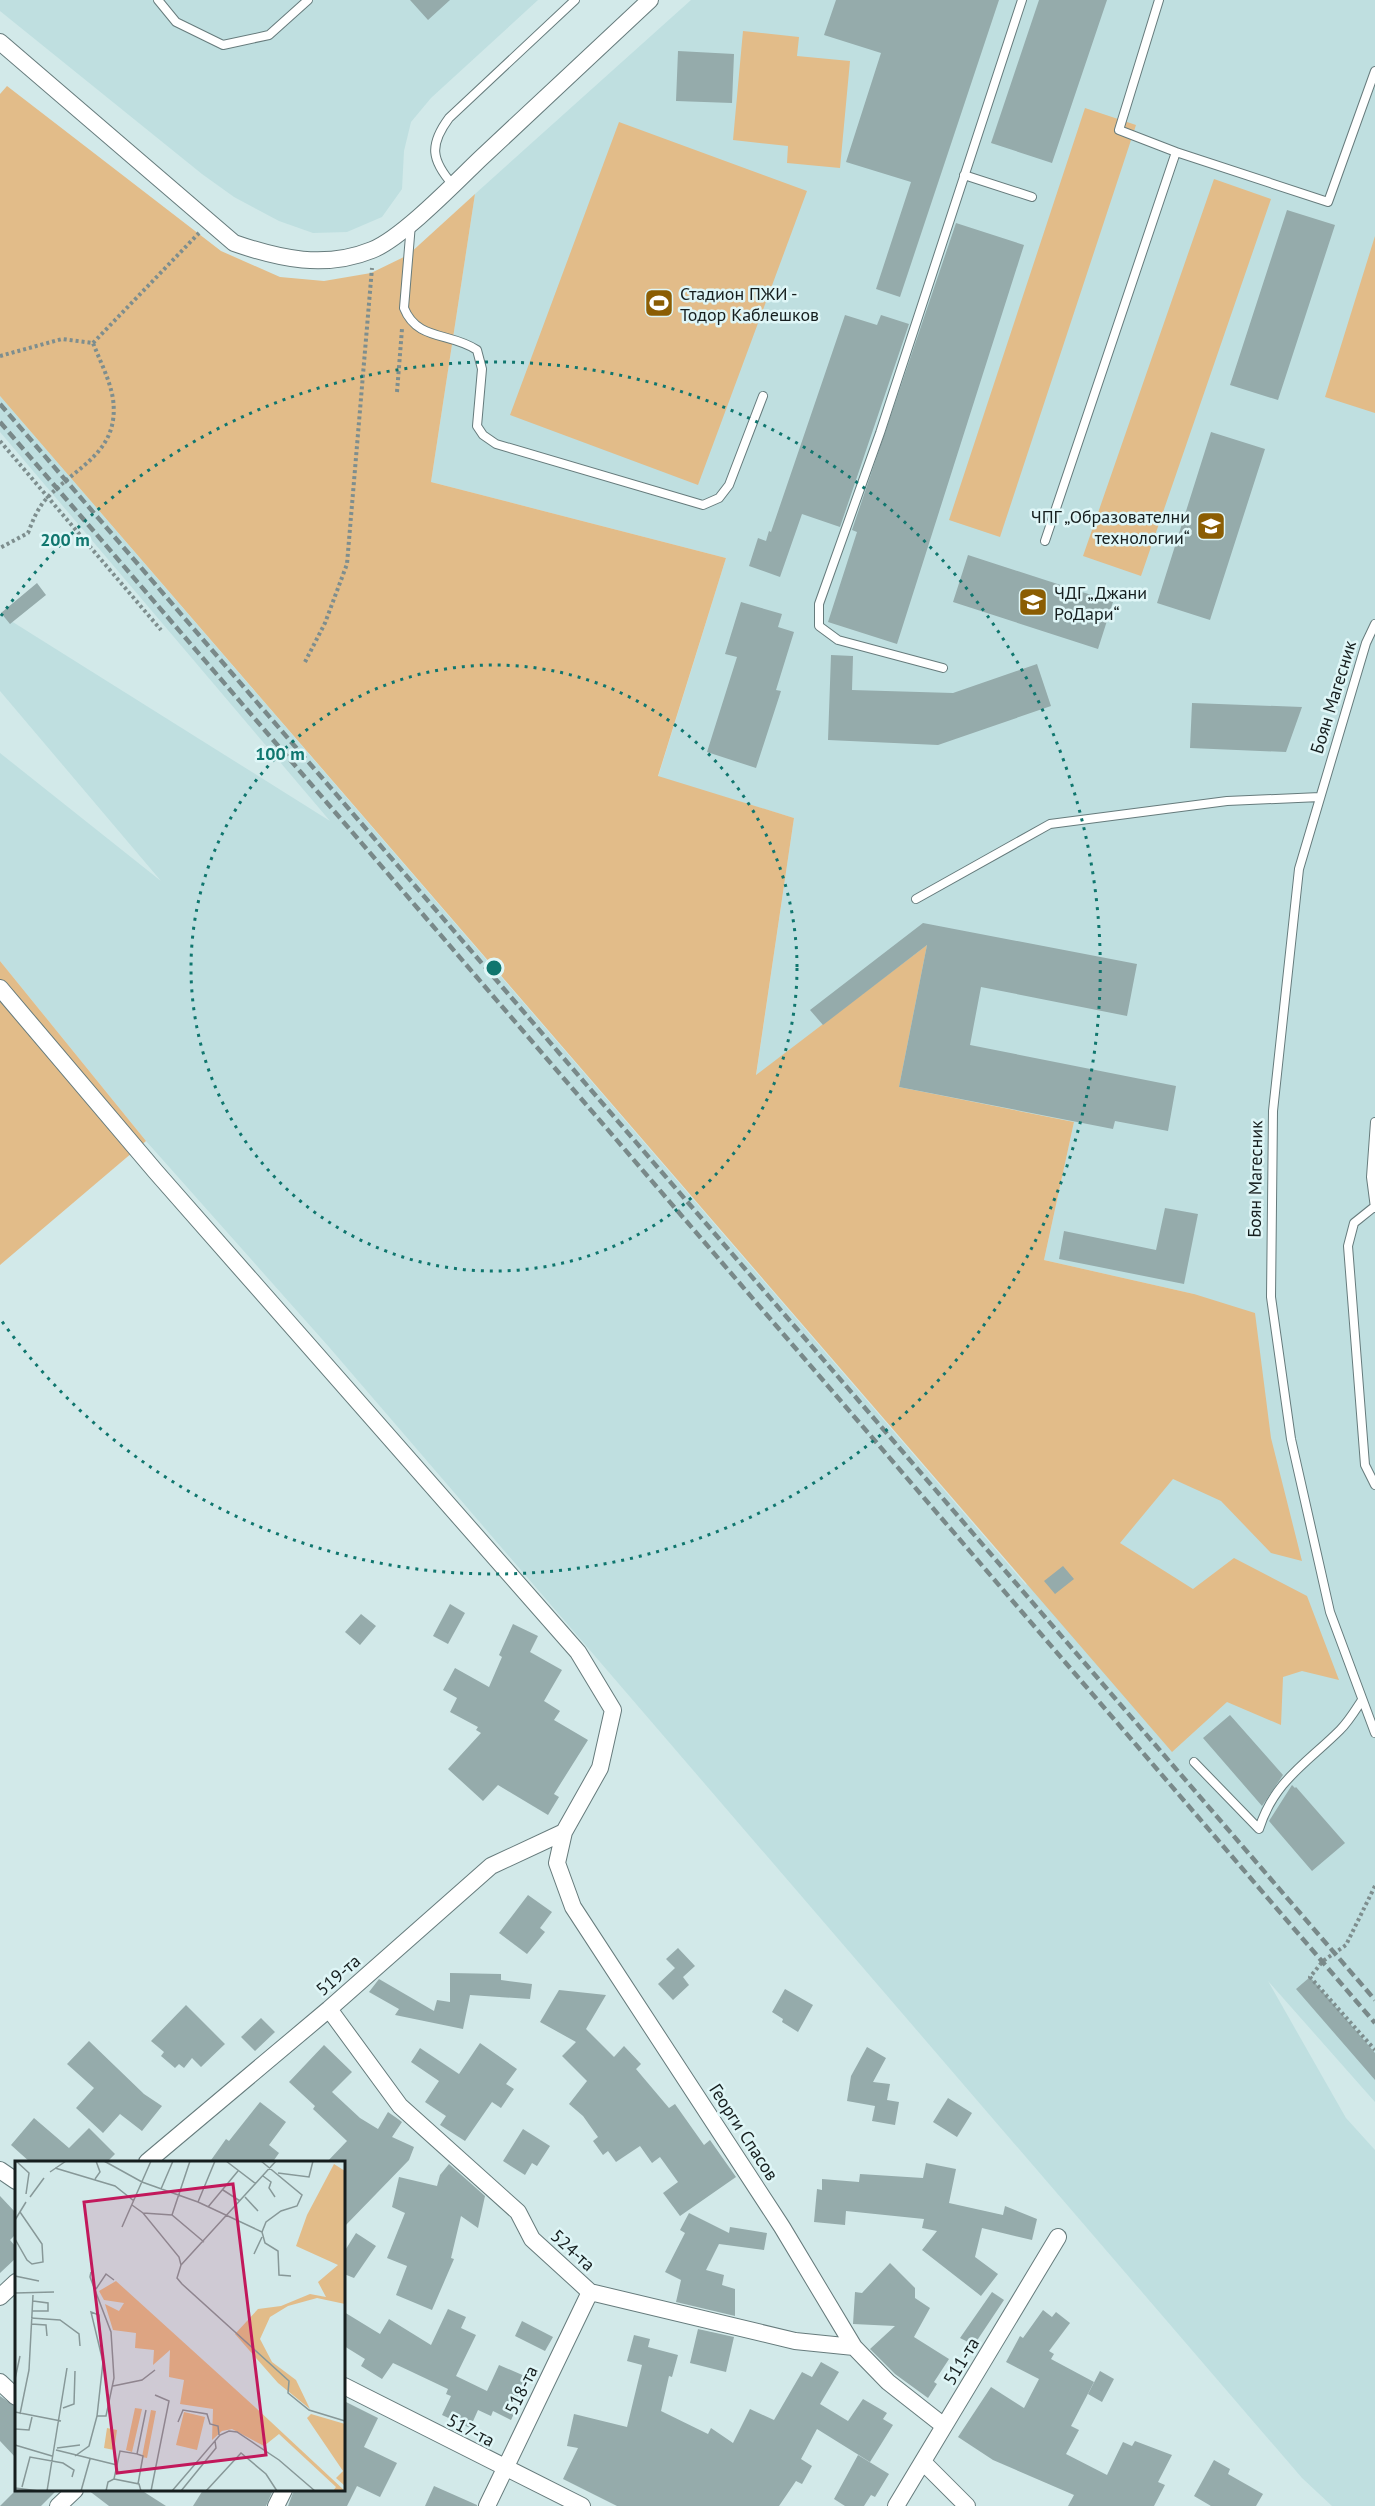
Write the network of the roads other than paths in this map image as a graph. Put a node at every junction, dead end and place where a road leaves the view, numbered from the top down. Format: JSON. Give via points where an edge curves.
{"nodes":[{"id":1,"x":158,"y":0,"type":"edge"},
{"id":2,"x":308,"y":0,"type":"edge"},
{"id":3,"x":575,"y":0,"type":"edge"},
{"id":4,"x":650,"y":0,"type":"edge"},
{"id":5,"x":1022,"y":0,"type":"edge"},
{"id":6,"x":1159,"y":0,"type":"edge"},
{"id":7,"x":0,"y":42,"type":"edge"},
{"id":8,"x":1374,"y":77,"type":"edge"},
{"id":9,"x":1176,"y":152,"type":"junction"},
{"id":10,"x":964,"y":175,"type":"junction"},
{"id":11,"x":453,"y":185,"type":"junction"},
{"id":12,"x":1032,"y":197,"type":"dead end"},
{"id":13,"x":412,"y":221,"type":"junction"},
{"id":14,"x":763,"y":396,"type":"dead end"},
{"id":15,"x":1045,"y":541,"type":"dead end"},
{"id":16,"x":1375,"y":624,"type":"edge"},
{"id":17,"x":943,"y":668,"type":"dead end"},
{"id":18,"x":1320,"y":797,"type":"junction"},
{"id":19,"x":916,"y":899,"type":"dead end"},
{"id":20,"x":0,"y":988,"type":"edge"},
{"id":21,"x":1375,"y":1122,"type":"edge"},
{"id":22,"x":1375,"y":1208,"type":"edge"},
{"id":23,"x":1375,"y":1485,"type":"edge"},
{"id":24,"x":1362,"y":1700,"type":"junction"},
{"id":25,"x":1375,"y":1733,"type":"edge"},
{"id":26,"x":1194,"y":1762,"type":"dead end"},
{"id":27,"x":564,"y":1832,"type":"junction"},
{"id":28,"x":329,"y":2009,"type":"junction"},
{"id":29,"x":149,"y":2161,"type":"edge"},
{"id":30,"x":0,"y":2170,"type":"edge"},
{"id":31,"x":15,"y":2180,"type":"edge"},
{"id":32,"x":1058,"y":2237,"type":"dead end"},
{"id":33,"x":15,"y":2283,"type":"edge"},
{"id":34,"x":590,"y":2292,"type":"junction"},
{"id":35,"x":0,"y":2297,"type":"edge"},
{"id":36,"x":854,"y":2347,"type":"junction"},
{"id":37,"x":0,"y":2382,"type":"edge"},
{"id":38,"x":345,"y":2387,"type":"edge"},
{"id":39,"x":15,"y":2396,"type":"edge"},
{"id":40,"x":944,"y":2426,"type":"junction"},
{"id":41,"x":923,"y":2462,"type":"junction"},
{"id":42,"x":505,"y":2469,"type":"junction"},
{"id":43,"x":74,"y":2491,"type":"edge"},
{"id":44,"x":284,"y":2491,"type":"edge"},
{"id":45,"x":58,"y":2506,"type":"edge"},
{"id":46,"x":276,"y":2506,"type":"edge"},
{"id":47,"x":487,"y":2506,"type":"edge"},
{"id":48,"x":582,"y":2506,"type":"edge"},
{"id":49,"x":896,"y":2506,"type":"edge"},
{"id":50,"x":967,"y":2506,"type":"edge"}],
"edges":[{"from":1,"to":2,"type":"lane","via":[[176,22],[223,45],[269,35]]},
{"from":3,"to":11,"type":"lane","via":[[439,131],[434,152],[440,171]]},
{"from":4,"to":11,"type":"street"},
{"from":5,"to":10,"type":"lane"},
{"from":6,"to":9,"type":"lane","via":[[1119,130]]},
{"from":7,"to":13,"type":"street","via":[[234,243],[271,256],[308,262],[341,259],[374,250]]},
{"from":8,"to":9,"type":"lane","via":[[1328,202]]},
{"from":9,"to":15,"type":"lane"},
{"from":10,"to":12,"type":"lane"},
{"from":10,"to":17,"type":"lane","via":[[880,433],[819,603],[819,626],[838,640]]},
{"from":11,"to":13,"type":"street"},
{"from":13,"to":14,"type":"lane","via":[[404,308],[409,320],[422,331],[463,341],[477,350],[482,369],[477,426],[496,444],[703,505],[718,498],[729,485]]},
{"from":16,"to":18,"type":"lane","name":"Боян Магесник"},
{"from":18,"to":19,"type":"lane","via":[[1227,801],[1050,824]]},
{"from":18,"to":24,"type":"lane","name":"Боян Магесник","via":[[1299,869],[1273,1111],[1271,1297],[1291,1439],[1327,1600]]},
{"from":20,"to":27,"type":"street","name":"Георги Спасов","via":[[156,1172],[578,1652],[614,1710],[600,1768]]},
{"from":21,"to":22,"type":"lane","via":[[1371,1177]]},
{"from":22,"to":23,"type":"lane","via":[[1354,1223],[1348,1246],[1365,1466]]},
{"from":24,"to":25,"type":"lane","name":"Боян Магесник"},
{"from":24,"to":26,"type":"lane","via":[[1342,1728],[1299,1765],[1266,1805],[1258,1828]]},
{"from":27,"to":28,"type":"street","name":"519-та","via":[[491,1866]]},
{"from":27,"to":36,"type":"street","name":"Георги Спасов","via":[[557,1863],[573,1907],[783,2227]]},
{"from":28,"to":29,"type":"street","name":"519-та"},
{"from":28,"to":34,"type":"street","name":"524-та","via":[[400,2106],[518,2212],[532,2239]]},
{"from":30,"to":31,"type":"street"},
{"from":32,"to":40,"type":"street","name":"511-та"},
{"from":33,"to":35,"type":"street"},
{"from":34,"to":36,"type":"street","name":"524-та","via":[[795,2341]]},
{"from":34,"to":42,"type":"street","name":"518-та"},
{"from":36,"to":40,"type":"street","name":"Георги Спасов","via":[[888,2382]]},
{"from":37,"to":39,"type":"street"},
{"from":38,"to":42,"type":"street","name":"517-та"},
{"from":40,"to":41,"type":"street","name":"511-та"},
{"from":41,"to":49,"type":"street","name":"511-та"},
{"from":41,"to":50,"type":"street"},
{"from":42,"to":47,"type":"street","name":"518-та"},
{"from":42,"to":48,"type":"street","name":"517-та"},
{"from":43,"to":45,"type":"street"},
{"from":44,"to":46,"type":"street"}]}
